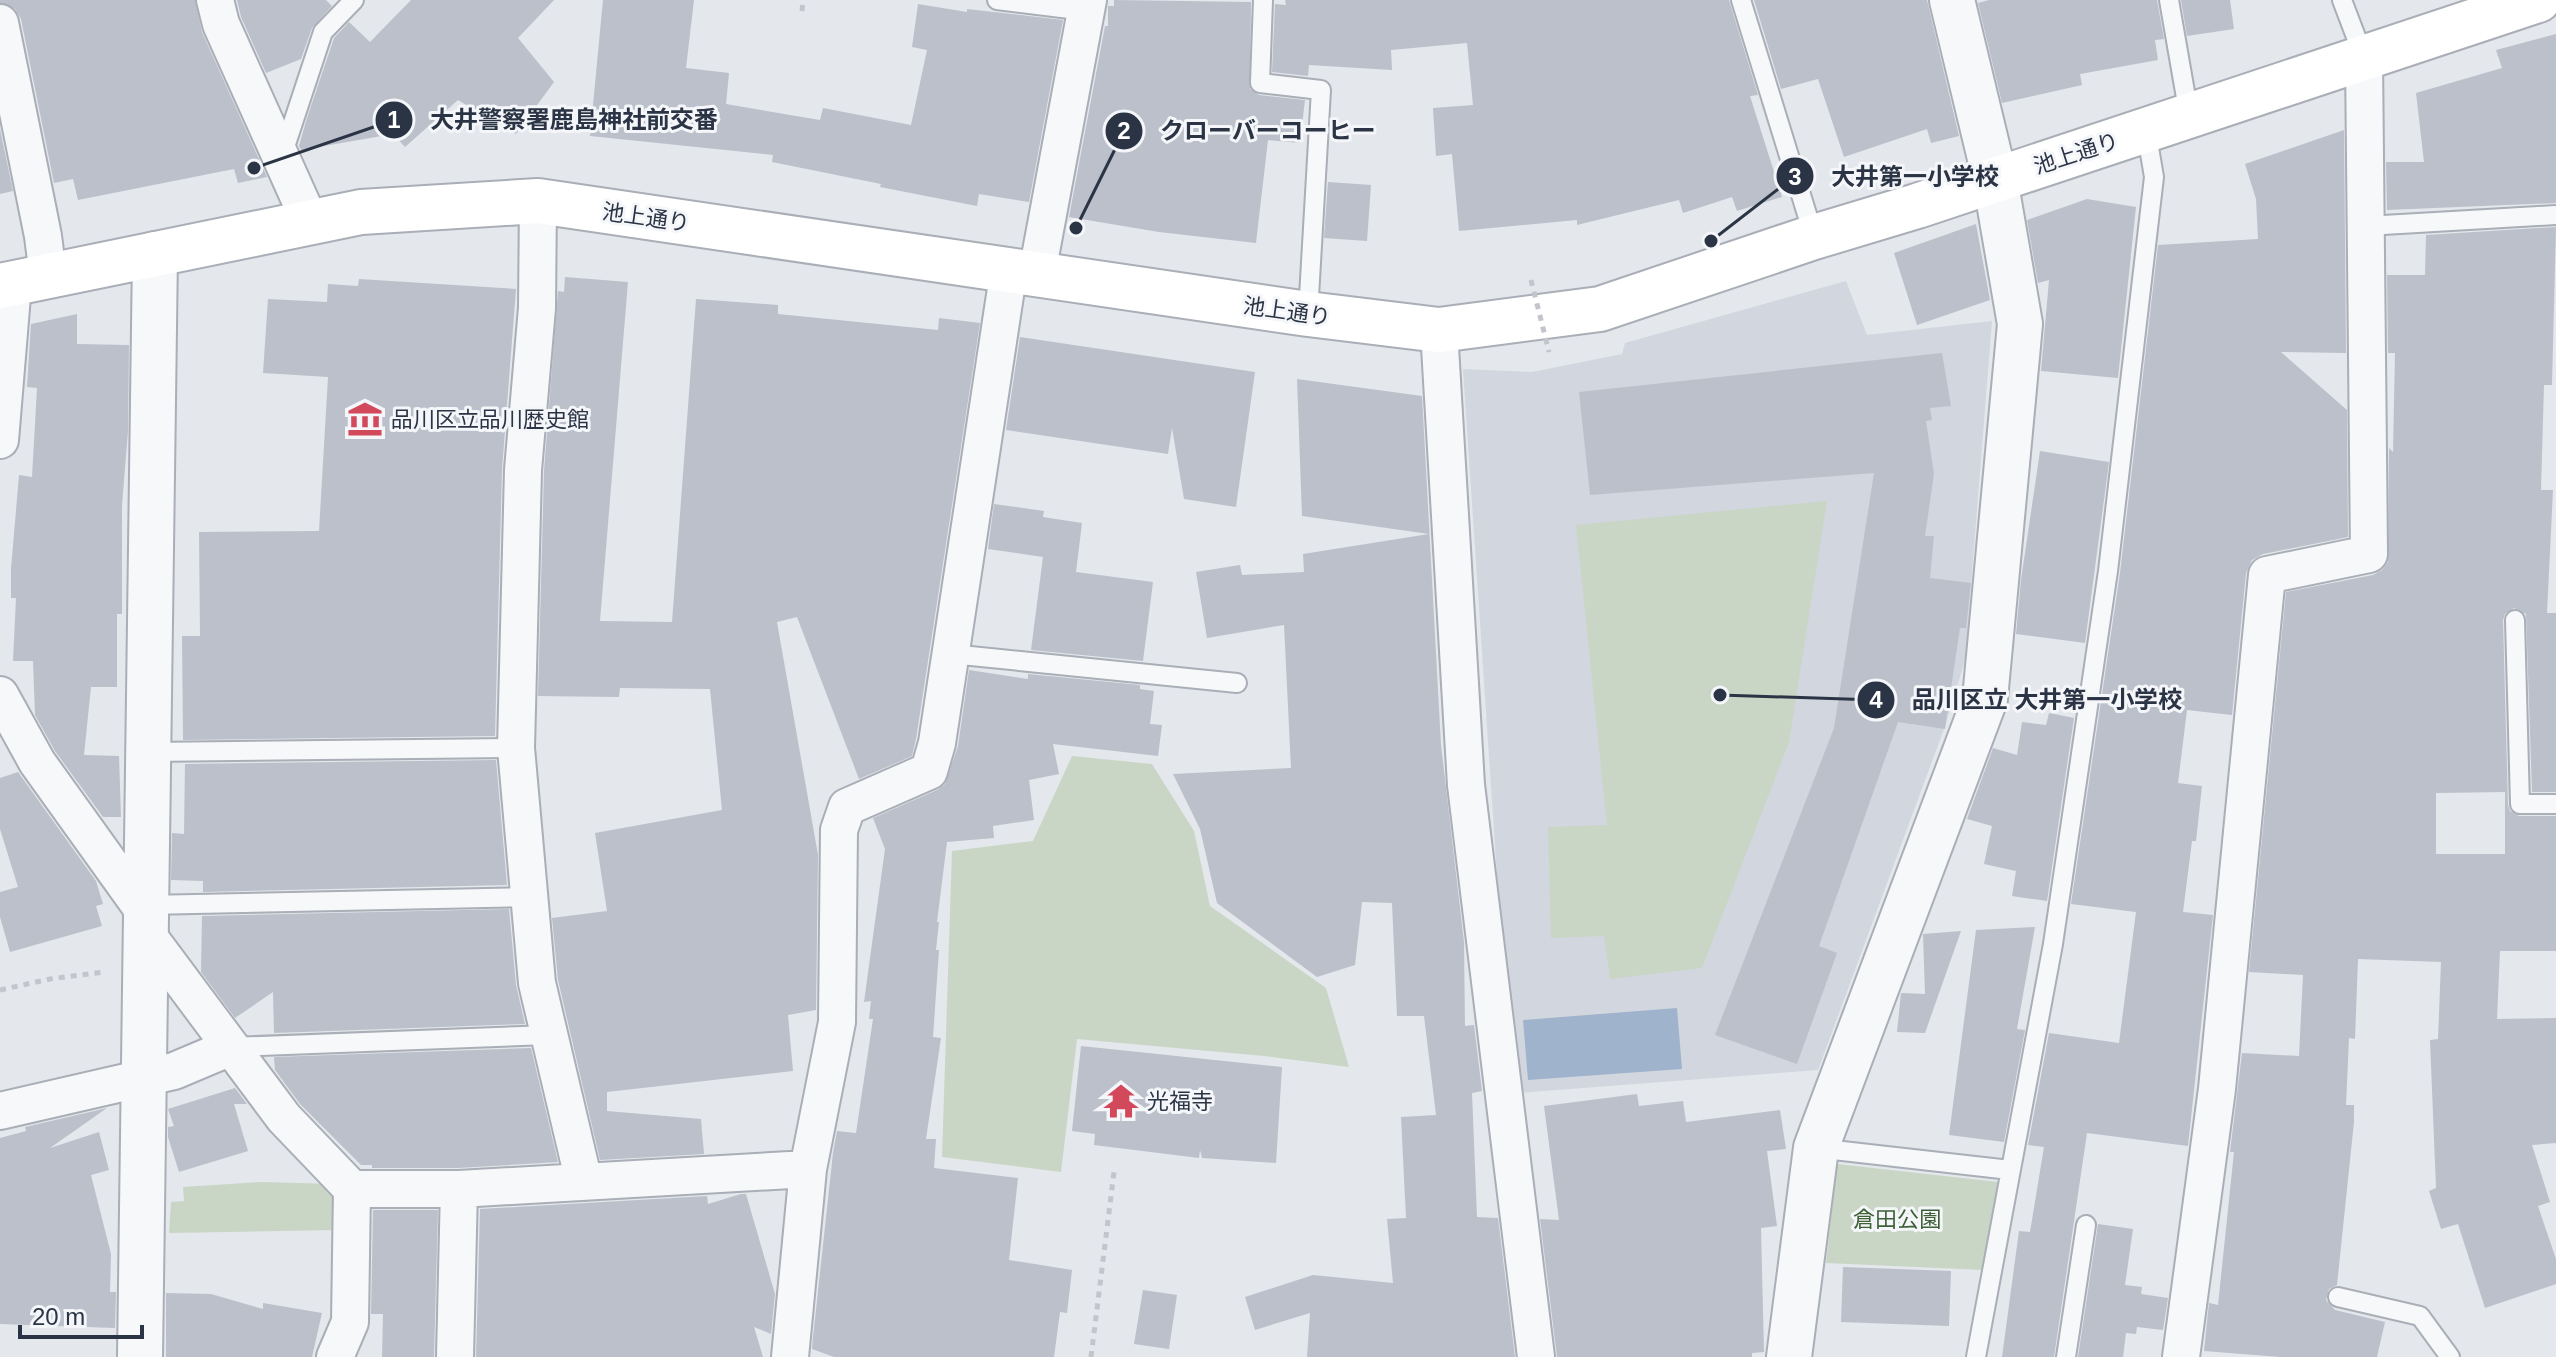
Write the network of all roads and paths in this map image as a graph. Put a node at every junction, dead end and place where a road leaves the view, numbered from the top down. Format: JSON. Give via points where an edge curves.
{"nodes":[{"id":1,"x":215,"y":0,"type":"edge"},
{"id":2,"x":354,"y":0,"type":"edge"},
{"id":3,"x":803,"y":0,"type":"edge"},
{"id":4,"x":997,"y":0,"type":"edge"},
{"id":5,"x":1263,"y":0,"type":"edge"},
{"id":6,"x":1741,"y":0,"type":"edge"},
{"id":7,"x":1952,"y":0,"type":"edge"},
{"id":8,"x":2169,"y":0,"type":"edge"},
{"id":9,"x":2342,"y":0,"type":"edge"},
{"id":10,"x":2538,"y":0,"type":"edge"},
{"id":11,"x":1087,"y":5,"type":"edge"},
{"id":12,"x":802,"y":11,"type":"dead end"},
{"id":13,"x":0,"y":23,"type":"edge"},
{"id":14,"x":2364,"y":58,"type":"junction"},
{"id":15,"x":2189,"y":115,"type":"junction"},
{"id":16,"x":2146,"y":130,"type":"junction"},
{"id":17,"x":281,"y":159,"type":"junction"},
{"id":18,"x":1995,"y":179,"type":"junction"},
{"id":19,"x":538,"y":201,"type":"junction"},
{"id":20,"x":2556,"y":215,"type":"edge"},
{"id":21,"x":310,"y":222,"type":"junction"},
{"id":22,"x":2366,"y":226,"type":"junction"},
{"id":23,"x":1814,"y":237,"type":"junction"},
{"id":24,"x":155,"y":254,"type":"junction"},
{"id":25,"x":1023,"y":271,"type":"junction"},
{"id":26,"x":1531,"y":280,"type":"dead end"},
{"id":27,"x":20,"y":282,"type":"edge"},
{"id":28,"x":1308,"y":314,"type":"junction"},
{"id":29,"x":1439,"y":330,"type":"junction"},
{"id":30,"x":1549,"y":352,"type":"dead end"},
{"id":31,"x":0,"y":440,"type":"edge"},
{"id":32,"x":2515,"y":620,"type":"dead end"},
{"id":33,"x":951,"y":654,"type":"junction"},
{"id":34,"x":1237,"y":683,"type":"dead end"},
{"id":35,"x":0,"y":695,"type":"edge"},
{"id":36,"x":516,"y":748,"type":"junction"},
{"id":37,"x":148,"y":752,"type":"junction"},
{"id":38,"x":2556,"y":804,"type":"edge"},
{"id":39,"x":529,"y":897,"type":"junction"},
{"id":40,"x":146,"y":917,"type":"junction"},
{"id":41,"x":145,"y":986,"type":"junction"},
{"id":42,"x":0,"y":990,"type":"edge"},
{"id":43,"x":549,"y":1035,"type":"junction"},
{"id":44,"x":231,"y":1047,"type":"junction"},
{"id":45,"x":145,"y":1076,"type":"junction"},
{"id":46,"x":0,"y":1111,"type":"edge"},
{"id":47,"x":1816,"y":1148,"type":"junction"},
{"id":48,"x":808,"y":1169,"type":"junction"},
{"id":49,"x":2010,"y":1170,"type":"junction"},
{"id":50,"x":1114,"y":1172,"type":"dead end"},
{"id":51,"x":584,"y":1182,"type":"junction"},
{"id":52,"x":352,"y":1189,"type":"junction"},
{"id":53,"x":459,"y":1189,"type":"junction"},
{"id":54,"x":2086,"y":1225,"type":"dead end"},
{"id":55,"x":2338,"y":1297,"type":"dead end"},
{"id":56,"x":140,"y":1357,"type":"edge"},
{"id":57,"x":335,"y":1357,"type":"edge"},
{"id":58,"x":455,"y":1357,"type":"edge"},
{"id":59,"x":790,"y":1357,"type":"edge"},
{"id":60,"x":1091,"y":1357,"type":"edge"},
{"id":61,"x":1536,"y":1357,"type":"edge"},
{"id":62,"x":1789,"y":1357,"type":"edge"},
{"id":63,"x":1976,"y":1357,"type":"edge"},
{"id":64,"x":2066,"y":1357,"type":"edge"},
{"id":65,"x":2181,"y":1357,"type":"edge"},
{"id":66,"x":2450,"y":1357,"type":"edge"}],
"edges":[{"from":1,"to":17,"type":"street"},
{"from":2,"to":17,"type":"lane","via":[[323,32]]},
{"from":3,"to":12,"type":"path"},
{"from":4,"to":11,"type":"lane"},
{"from":5,"to":28,"type":"lane","via":[[1260,83],[1321,90]]},
{"from":6,"to":23,"type":"lane"},
{"from":7,"to":18,"type":"street"},
{"from":8,"to":15,"type":"lane"},
{"from":9,"to":14,"type":"lane"},
{"from":10,"to":14,"type":"main road","name":"池上通り"},
{"from":11,"to":25,"type":"street"},
{"from":13,"to":27,"type":"street","via":[[43,236]]},
{"from":14,"to":15,"type":"main road","name":"池上通り"},
{"from":14,"to":22,"type":"street"},
{"from":15,"to":16,"type":"main road","name":"池上通り"},
{"from":16,"to":18,"type":"main road","name":"池上通り"},
{"from":16,"to":49,"type":"lane","via":[[2154,177],[2108,571],[2053,944]]},
{"from":17,"to":21,"type":"street"},
{"from":18,"to":23,"type":"main road","name":"池上通り"},
{"from":18,"to":47,"type":"street","via":[[2020,324],[1985,699]]},
{"from":19,"to":21,"type":"main road","name":"池上通り","via":[[361,212]]},
{"from":19,"to":25,"type":"main road","name":"池上通り"},
{"from":19,"to":36,"type":"street","via":[[537,308],[523,470]]},
{"from":20,"to":22,"type":"lane"},
{"from":21,"to":24,"type":"main road","name":"池上通り"},
{"from":22,"to":65,"type":"street","via":[[2369,554],[2267,575],[2217,1089]]},
{"from":23,"to":29,"type":"main road","name":"池上通り","via":[[1600,309]]},
{"from":24,"to":27,"type":"main road","name":"池上通り"},
{"from":24,"to":37,"type":"street"},
{"from":25,"to":28,"type":"main road","name":"池上通り"},
{"from":25,"to":33,"type":"street"},
{"from":26,"to":30,"type":"path","bridge":true},
{"from":27,"to":31,"type":"street"},
{"from":28,"to":29,"type":"main road","name":"池上通り"},
{"from":29,"to":61,"type":"street","via":[[1466,785]]},
{"from":32,"to":38,"type":"lane","via":[[2520,804]]},
{"from":33,"to":34,"type":"lane"},
{"from":33,"to":48,"type":"street","via":[[929,771],[847,807],[839,830],[837,1022]]},
{"from":35,"to":40,"type":"street","via":[[37,762]]},
{"from":36,"to":37,"type":"lane"},
{"from":36,"to":39,"type":"street"},
{"from":37,"to":40,"type":"street"},
{"from":39,"to":40,"type":"lane"},
{"from":39,"to":43,"type":"street","via":[[537,983]]},
{"from":40,"to":41,"type":"street"},
{"from":40,"to":44,"type":"street"},
{"from":41,"to":42,"type":"path","via":[[117,970]]},
{"from":41,"to":45,"type":"street"},
{"from":43,"to":44,"type":"lane"},
{"from":43,"to":51,"type":"street"},
{"from":44,"to":45,"type":"street","via":[[174,1071]]},
{"from":44,"to":52,"type":"street","via":[[284,1118]]},
{"from":45,"to":46,"type":"street"},
{"from":45,"to":56,"type":"street"},
{"from":47,"to":49,"type":"lane"},
{"from":47,"to":62,"type":"street"},
{"from":48,"to":51,"type":"street"},
{"from":48,"to":59,"type":"street"},
{"from":49,"to":63,"type":"lane"},
{"from":50,"to":60,"type":"path"},
{"from":51,"to":53,"type":"street"},
{"from":52,"to":53,"type":"street"},
{"from":52,"to":57,"type":"street","via":[[350,1322]]},
{"from":53,"to":58,"type":"street"},
{"from":54,"to":64,"type":"lane"},
{"from":55,"to":66,"type":"lane","via":[[2420,1316]]}]}
